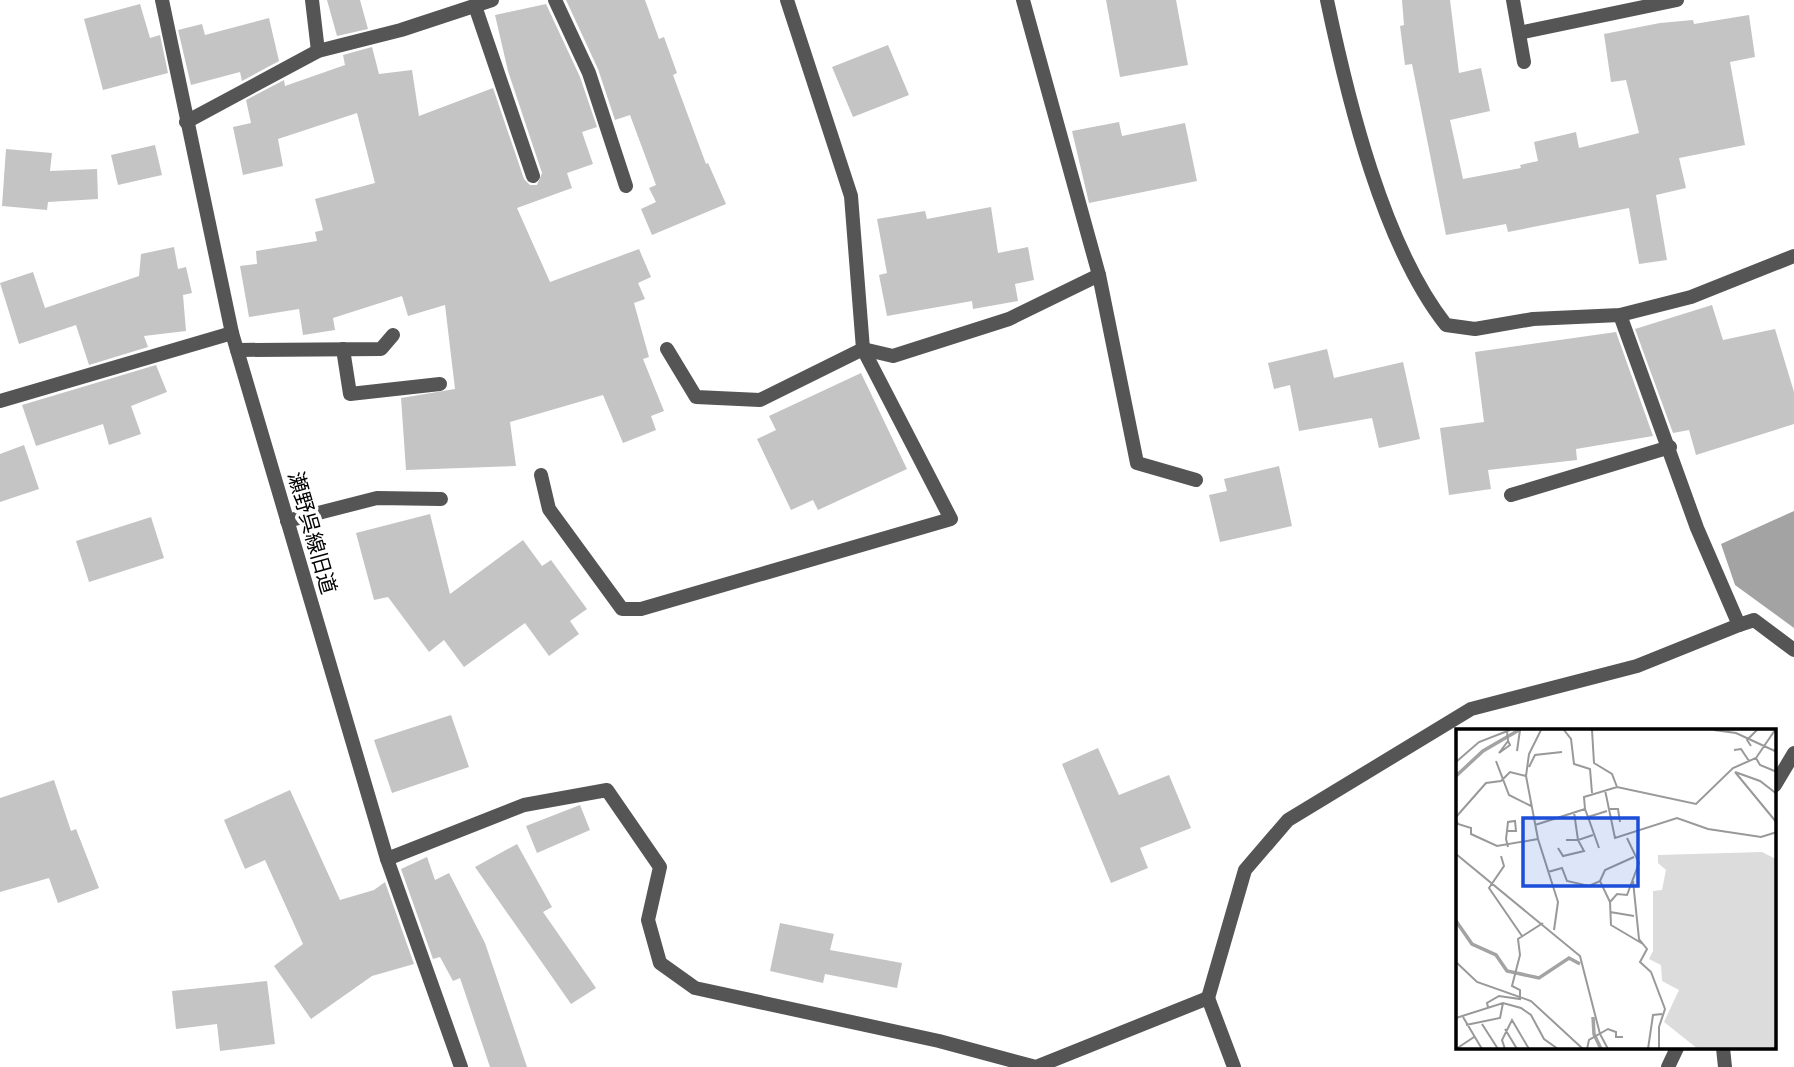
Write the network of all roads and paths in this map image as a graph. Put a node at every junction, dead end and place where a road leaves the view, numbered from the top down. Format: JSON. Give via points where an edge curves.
{"nodes":[{"id":1,"x":162,"y":0,"type":"edge"},
{"id":2,"x":312,"y":0,"type":"edge"},
{"id":3,"x":492,"y":0,"type":"edge"},
{"id":4,"x":555,"y":0,"type":"edge"},
{"id":5,"x":787,"y":0,"type":"edge"},
{"id":6,"x":1023,"y":0,"type":"edge"},
{"id":7,"x":1327,"y":0,"type":"edge"},
{"id":8,"x":1513,"y":0,"type":"edge"},
{"id":9,"x":1677,"y":0,"type":"edge"},
{"id":10,"x":475,"y":6,"type":"junction"},
{"id":11,"x":1519,"y":33,"type":"junction"},
{"id":12,"x":318,"y":51,"type":"junction"},
{"id":13,"x":1524,"y":62,"type":"dead end"},
{"id":14,"x":187,"y":122,"type":"junction"},
{"id":15,"x":533,"y":176,"type":"dead end"},
{"id":16,"x":626,"y":186,"type":"dead end"},
{"id":17,"x":1794,"y":256,"type":"edge"},
{"id":18,"x":1098,"y":275,"type":"junction"},
{"id":19,"x":1620,"y":315,"type":"junction"},
{"id":20,"x":232,"y":333,"type":"junction"},
{"id":21,"x":393,"y":335,"type":"dead end"},
{"id":22,"x":343,"y":349,"type":"junction"},
{"id":23,"x":667,"y":349,"type":"dead end"},
{"id":24,"x":863,"y":349,"type":"junction"},
{"id":25,"x":237,"y":350,"type":"junction"},
{"id":26,"x":440,"y":384,"type":"dead end"},
{"id":27,"x":0,"y":401,"type":"edge"},
{"id":28,"x":1670,"y":447,"type":"junction"},
{"id":29,"x":541,"y":475,"type":"dead end"},
{"id":30,"x":1196,"y":480,"type":"dead end"},
{"id":31,"x":1511,"y":495,"type":"dead end"},
{"id":32,"x":442,"y":499,"type":"dead end"},
{"id":33,"x":287,"y":521,"type":"junction"},
{"id":34,"x":1738,"y":625,"type":"junction"},
{"id":35,"x":1794,"y":650,"type":"edge"},
{"id":36,"x":1794,"y":753,"type":"edge"},
{"id":37,"x":1776,"y":783,"type":"edge"},
{"id":38,"x":387,"y":859,"type":"junction"},
{"id":39,"x":1208,"y":998,"type":"junction"},
{"id":40,"x":1675,"y":1050,"type":"edge"},
{"id":41,"x":461,"y":1067,"type":"edge"},
{"id":42,"x":1234,"y":1067,"type":"edge"},
{"id":43,"x":1668,"y":1067,"type":"edge"}],
"edges":[{"from":1,"to":14,"type":"street","name":"瀬野呉線旧道"},
{"from":2,"to":12,"type":"street"},
{"from":3,"to":10,"type":"street"},
{"from":4,"to":16,"type":"street","via":[[589,74]]},
{"from":5,"to":24,"type":"street","via":[[851,196]]},
{"from":6,"to":18,"type":"street"},
{"from":7,"to":19,"type":"street","via":[[1345,85],[1388,215],[1424,297],[1446,325],[1475,329],[1533,318]]},
{"from":8,"to":11,"type":"street"},
{"from":9,"to":11,"type":"street"},
{"from":10,"to":12,"type":"street"},
{"from":10,"to":15,"type":"street"},
{"from":11,"to":13,"type":"street"},
{"from":12,"to":14,"type":"street"},
{"from":14,"to":20,"type":"street","name":"瀬野呉線旧道"},
{"from":17,"to":19,"type":"street","via":[[1690,297]]},
{"from":18,"to":24,"type":"street","via":[[1009,318],[893,356]]},
{"from":18,"to":30,"type":"street","via":[[1137,463]]},
{"from":19,"to":28,"type":"street"},
{"from":20,"to":25,"type":"street","name":"瀬野呉線旧道"},
{"from":20,"to":27,"type":"street"},
{"from":21,"to":22,"type":"street","via":[[381,349]]},
{"from":22,"to":25,"type":"street"},
{"from":22,"to":26,"type":"street","via":[[350,394]]},
{"from":23,"to":24,"type":"street","via":[[696,397],[760,400]]},
{"from":24,"to":29,"type":"street","via":[[951,519],[641,609],[622,609],[549,509]]},
{"from":25,"to":33,"type":"street","name":"瀬野呉線旧道"},
{"from":28,"to":31,"type":"street"},
{"from":28,"to":34,"type":"street"},
{"from":32,"to":33,"type":"street","via":[[377,498]]},
{"from":33,"to":38,"type":"street","name":"瀬野呉線旧道"},
{"from":34,"to":35,"type":"street","via":[[1754,620]]},
{"from":34,"to":39,"type":"street","via":[[1637,666],[1471,709],[1289,820],[1245,870]]},
{"from":36,"to":37,"type":"street"},
{"from":38,"to":39,"type":"street","via":[[524,806],[607,790],[660,867],[648,920],[660,963],[695,988],[1036,1067]]},
{"from":38,"to":41,"type":"street","name":"瀬野呉線旧道"},
{"from":39,"to":42,"type":"street"},
{"from":40,"to":43,"type":"street"}]}
